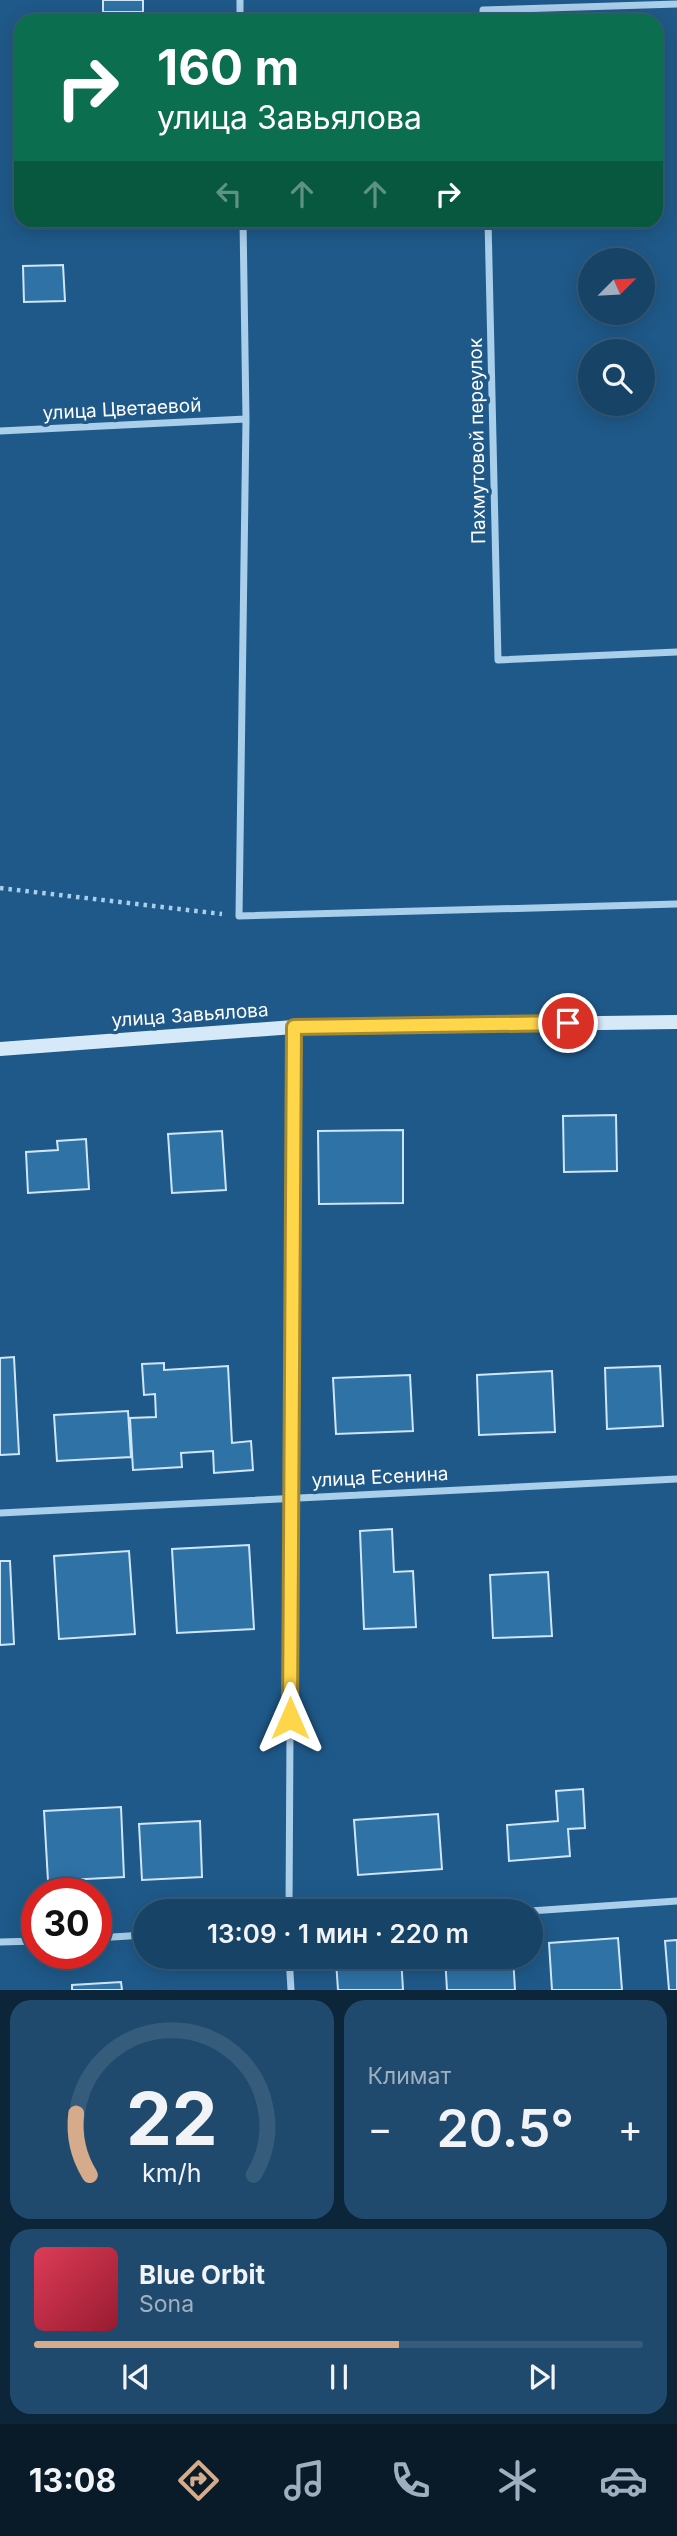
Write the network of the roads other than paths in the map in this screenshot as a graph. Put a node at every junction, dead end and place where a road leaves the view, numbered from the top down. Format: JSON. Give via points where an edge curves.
{"nodes":[{"id":1,"x":677,"y":4,"type":"edge"},
{"id":2,"x":483,"y":14,"type":"edge"},
{"id":3,"x":243,"y":228,"type":"edge"},
{"id":4,"x":488,"y":228,"type":"edge"},
{"id":5,"x":246,"y":419,"type":"junction"},
{"id":6,"x":0,"y":431,"type":"edge"},
{"id":7,"x":677,"y":652,"type":"edge"},
{"id":8,"x":677,"y":904,"type":"edge"},
{"id":9,"x":677,"y":1022,"type":"edge"},
{"id":10,"x":294,"y":1027,"type":"junction"},
{"id":11,"x":0,"y":1049,"type":"edge"},
{"id":12,"x":677,"y":1479,"type":"edge"},
{"id":13,"x":292,"y":1497,"type":"junction"},
{"id":14,"x":0,"y":1513,"type":"edge"},
{"id":15,"x":289,"y":1899,"type":"edge"},
{"id":16,"x":677,"y":1901,"type":"edge"},
{"id":17,"x":543,"y":1910,"type":"edge"},
{"id":18,"x":133,"y":1936,"type":"edge"},
{"id":19,"x":112,"y":1937,"type":"edge"},
{"id":20,"x":21,"y":1941,"type":"edge"},
{"id":21,"x":0,"y":1942,"type":"edge"},
{"id":22,"x":290,"y":1969,"type":"edge"},
{"id":23,"x":291,"y":1990,"type":"edge"}],
"edges":[{"from":1,"to":2,"type":"street","via":[[483,10]]},
{"from":3,"to":5,"type":"street"},
{"from":4,"to":7,"type":"street","name":"Пахмутовой переулок","via":[[498,660]]},
{"from":5,"to":6,"type":"street","name":"улица Цветаевой"},
{"from":5,"to":8,"type":"street","via":[[239,916]]},
{"from":9,"to":10,"type":"street","name":"улица Завьялова"},
{"from":10,"to":11,"type":"street","name":"улица Завьялова"},
{"from":10,"to":13,"type":"street"},
{"from":12,"to":13,"type":"street","name":"улица Есенина"},
{"from":13,"to":14,"type":"street","name":"улица Есенина"},
{"from":13,"to":15,"type":"street"},
{"from":16,"to":17,"type":"street"},
{"from":18,"to":19,"type":"street"},
{"from":20,"to":21,"type":"street"},
{"from":22,"to":23,"type":"street"}]}
